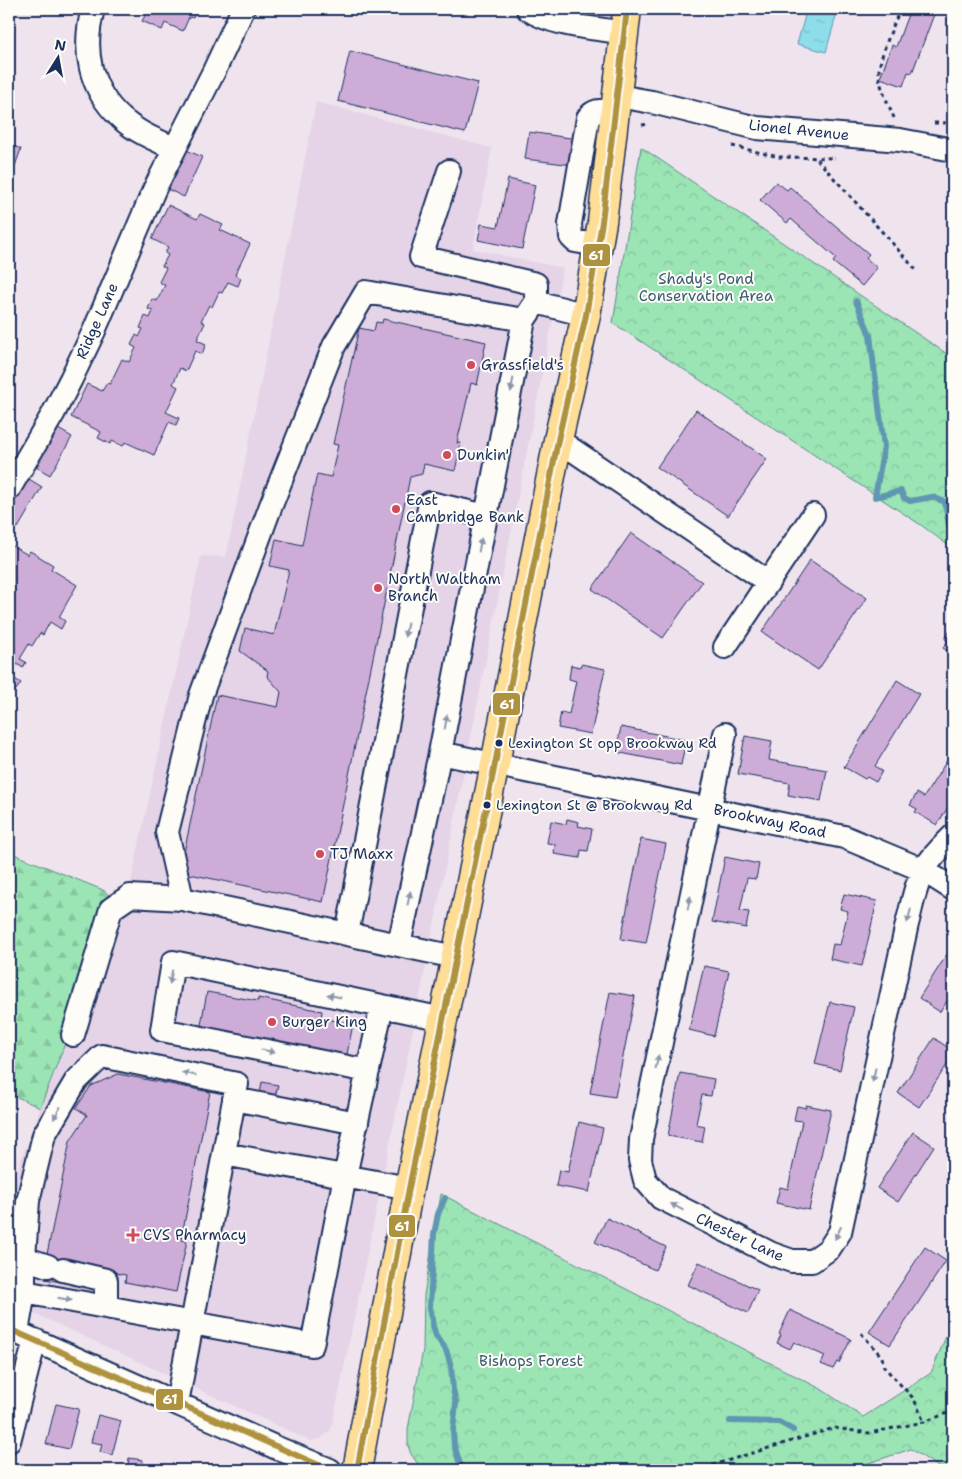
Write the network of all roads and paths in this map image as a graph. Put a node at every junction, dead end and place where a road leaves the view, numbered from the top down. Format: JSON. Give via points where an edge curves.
{"nodes":[{"id":1,"x":93,"y":9,"type":"edge"},
{"id":2,"x":243,"y":9,"type":"edge"},
{"id":3,"x":528,"y":9,"type":"edge"},
{"id":4,"x":900,"y":9,"type":"edge"},
{"id":5,"x":626,"y":21,"type":"edge"},
{"id":6,"x":617,"y":104,"type":"junction"},
{"id":7,"x":885,"y":120,"type":"dead end"},
{"id":8,"x":953,"y":120,"type":"edge"},
{"id":9,"x":928,"y":124,"type":"dead end"},
{"id":10,"x":174,"y":148,"type":"junction"},
{"id":11,"x":953,"y":150,"type":"edge"},
{"id":12,"x":817,"y":158,"type":"dead end"},
{"id":13,"x":449,"y":171,"type":"dead end"},
{"id":14,"x":917,"y":271,"type":"dead end"},
{"id":15,"x":530,"y":311,"type":"junction"},
{"id":16,"x":586,"y":314,"type":"junction"},
{"id":17,"x":558,"y":440,"type":"junction"},
{"id":18,"x":9,"y":489,"type":"edge"},
{"id":19,"x":812,"y":515,"type":"dead end"},
{"id":20,"x":486,"y":516,"type":"junction"},
{"id":21,"x":768,"y":582,"type":"junction"},
{"id":22,"x":725,"y":647,"type":"dead end"},
{"id":23,"x":725,"y":734,"type":"dead end"},
{"id":24,"x":440,"y":753,"type":"junction"},
{"id":25,"x":495,"y":764,"type":"junction"},
{"id":26,"x":708,"y":808,"type":"junction"},
{"id":27,"x":953,"y":836,"type":"edge"},
{"id":28,"x":924,"y":870,"type":"junction"},
{"id":29,"x":953,"y":889,"type":"edge"},
{"id":30,"x":182,"y":899,"type":"junction"},
{"id":31,"x":347,"y":934,"type":"junction"},
{"id":32,"x":399,"y":945,"type":"junction"},
{"id":33,"x":455,"y":957,"type":"junction"},
{"id":34,"x":382,"y":1006,"type":"junction"},
{"id":35,"x":443,"y":1019,"type":"junction"},
{"id":36,"x":73,"y":1035,"type":"dead end"},
{"id":37,"x":368,"y":1071,"type":"junction"},
{"id":38,"x":234,"y":1099,"type":"junction"},
{"id":39,"x":357,"y":1123,"type":"junction"},
{"id":40,"x":224,"y":1154,"type":"junction"},
{"id":41,"x":345,"y":1176,"type":"junction"},
{"id":42,"x":409,"y":1188,"type":"junction"},
{"id":43,"x":24,"y":1258,"type":"junction"},
{"id":44,"x":24,"y":1292,"type":"junction"},
{"id":45,"x":106,"y":1306,"type":"junction"},
{"id":46,"x":192,"y":1323,"type":"junction"},
{"id":47,"x":20,"y":1333,"type":"edge"},
{"id":48,"x":861,"y":1334,"type":"dead end"},
{"id":49,"x":177,"y":1404,"type":"junction"},
{"id":50,"x":953,"y":1411,"type":"edge"},
{"id":51,"x":924,"y":1422,"type":"junction"},
{"id":52,"x":9,"y":1441,"type":"edge"},
{"id":53,"x":330,"y":1470,"type":"edge"},
{"id":54,"x":357,"y":1470,"type":"edge"},
{"id":55,"x":697,"y":1470,"type":"edge"}],
"edges":[{"from":1,"to":10,"type":"street","via":[[88,51],[92,74],[104,98],[121,118]]},
{"from":2,"to":10,"type":"street","name":"Ridge Lane"},
{"from":3,"to":5,"type":"street","via":[[567,24]]},
{"from":4,"to":7,"type":"path","via":[[879,71],[895,121]]},
{"from":5,"to":6,"type":"main road"},
{"from":6,"to":11,"type":"street","name":"Lionel Avenue","via":[[652,102],[757,128],[900,140]]},
{"from":6,"to":16,"type":"main road"},
{"from":8,"to":9,"type":"path"},
{"from":10,"to":18,"type":"street","name":"Ridge Lane","via":[[94,331],[53,414]]},
{"from":12,"to":14,"type":"path"},
{"from":13,"to":15,"type":"street","via":[[421,257],[536,284]]},
{"from":15,"to":16,"type":"street"},
{"from":15,"to":20,"type":"street","one_way":true},
{"from":15,"to":30,"type":"street","via":[[366,292],[334,346],[201,694],[167,832]]},
{"from":16,"to":17,"type":"main road"},
{"from":17,"to":21,"type":"street"},
{"from":17,"to":25,"type":"main road"},
{"from":19,"to":21,"type":"street"},
{"from":24,"to":20,"type":"street","one_way":true},
{"from":20,"to":31,"type":"street","one_way":true,"via":[[430,503]]},
{"from":21,"to":22,"type":"street"},
{"from":23,"to":26,"type":"street","name":"Chester Lane"},
{"from":24,"to":25,"type":"street","name":"Brookway Road"},
{"from":32,"to":24,"type":"street","one_way":true},
{"from":25,"to":26,"type":"street","name":"Brookway Road"},
{"from":25,"to":33,"type":"main road"},
{"from":26,"to":28,"type":"street","name":"Brookway Road","via":[[844,837]]},
{"from":28,"to":26,"type":"street","name":"Chester Lane","one_way":true,"via":[[907,924],[840,1232],[829,1249],[812,1261],[792,1261],[661,1198],[645,1180],[640,1160],[641,1139]]},
{"from":27,"to":28,"type":"street","name":"Chester Lane"},
{"from":28,"to":29,"type":"street","name":"Brookway Road"},
{"from":30,"to":31,"type":"street"},
{"from":30,"to":36,"type":"street","via":[[130,896],[111,909]]},
{"from":31,"to":32,"type":"street"},
{"from":32,"to":33,"type":"street"},
{"from":33,"to":35,"type":"main road"},
{"from":34,"to":35,"type":"street"},
{"from":34,"to":37,"type":"street"},
{"from":34,"to":37,"type":"street","one_way":true,"via":[[173,962],[162,1030]]},
{"from":35,"to":42,"type":"main road"},
{"from":37,"to":39,"type":"street"},
{"from":38,"to":39,"type":"street"},
{"from":38,"to":40,"type":"street"},
{"from":38,"to":43,"type":"street","one_way":true,"via":[[237,1084],[102,1056],[76,1081],[44,1135],[28,1201]]},
{"from":39,"to":41,"type":"street"},
{"from":40,"to":41,"type":"street"},
{"from":40,"to":46,"type":"street"},
{"from":41,"to":42,"type":"street"},
{"from":41,"to":46,"type":"street","via":[[312,1345]]},
{"from":42,"to":54,"type":"main road"},
{"from":43,"to":44,"type":"street"},
{"from":43,"to":45,"type":"street","via":[[106,1280]]},
{"from":44,"to":45,"type":"street","one_way":true},
{"from":44,"to":47,"type":"street"},
{"from":45,"to":46,"type":"street"},
{"from":46,"to":49,"type":"street"},
{"from":47,"to":49,"type":"street"},
{"from":47,"to":52,"type":"street"},
{"from":48,"to":51,"type":"path","via":[[882,1357],[884,1367],[914,1399]]},
{"from":49,"to":53,"type":"street"},
{"from":50,"to":51,"type":"path"},
{"from":51,"to":55,"type":"path","via":[[869,1433],[834,1428]]}]}
